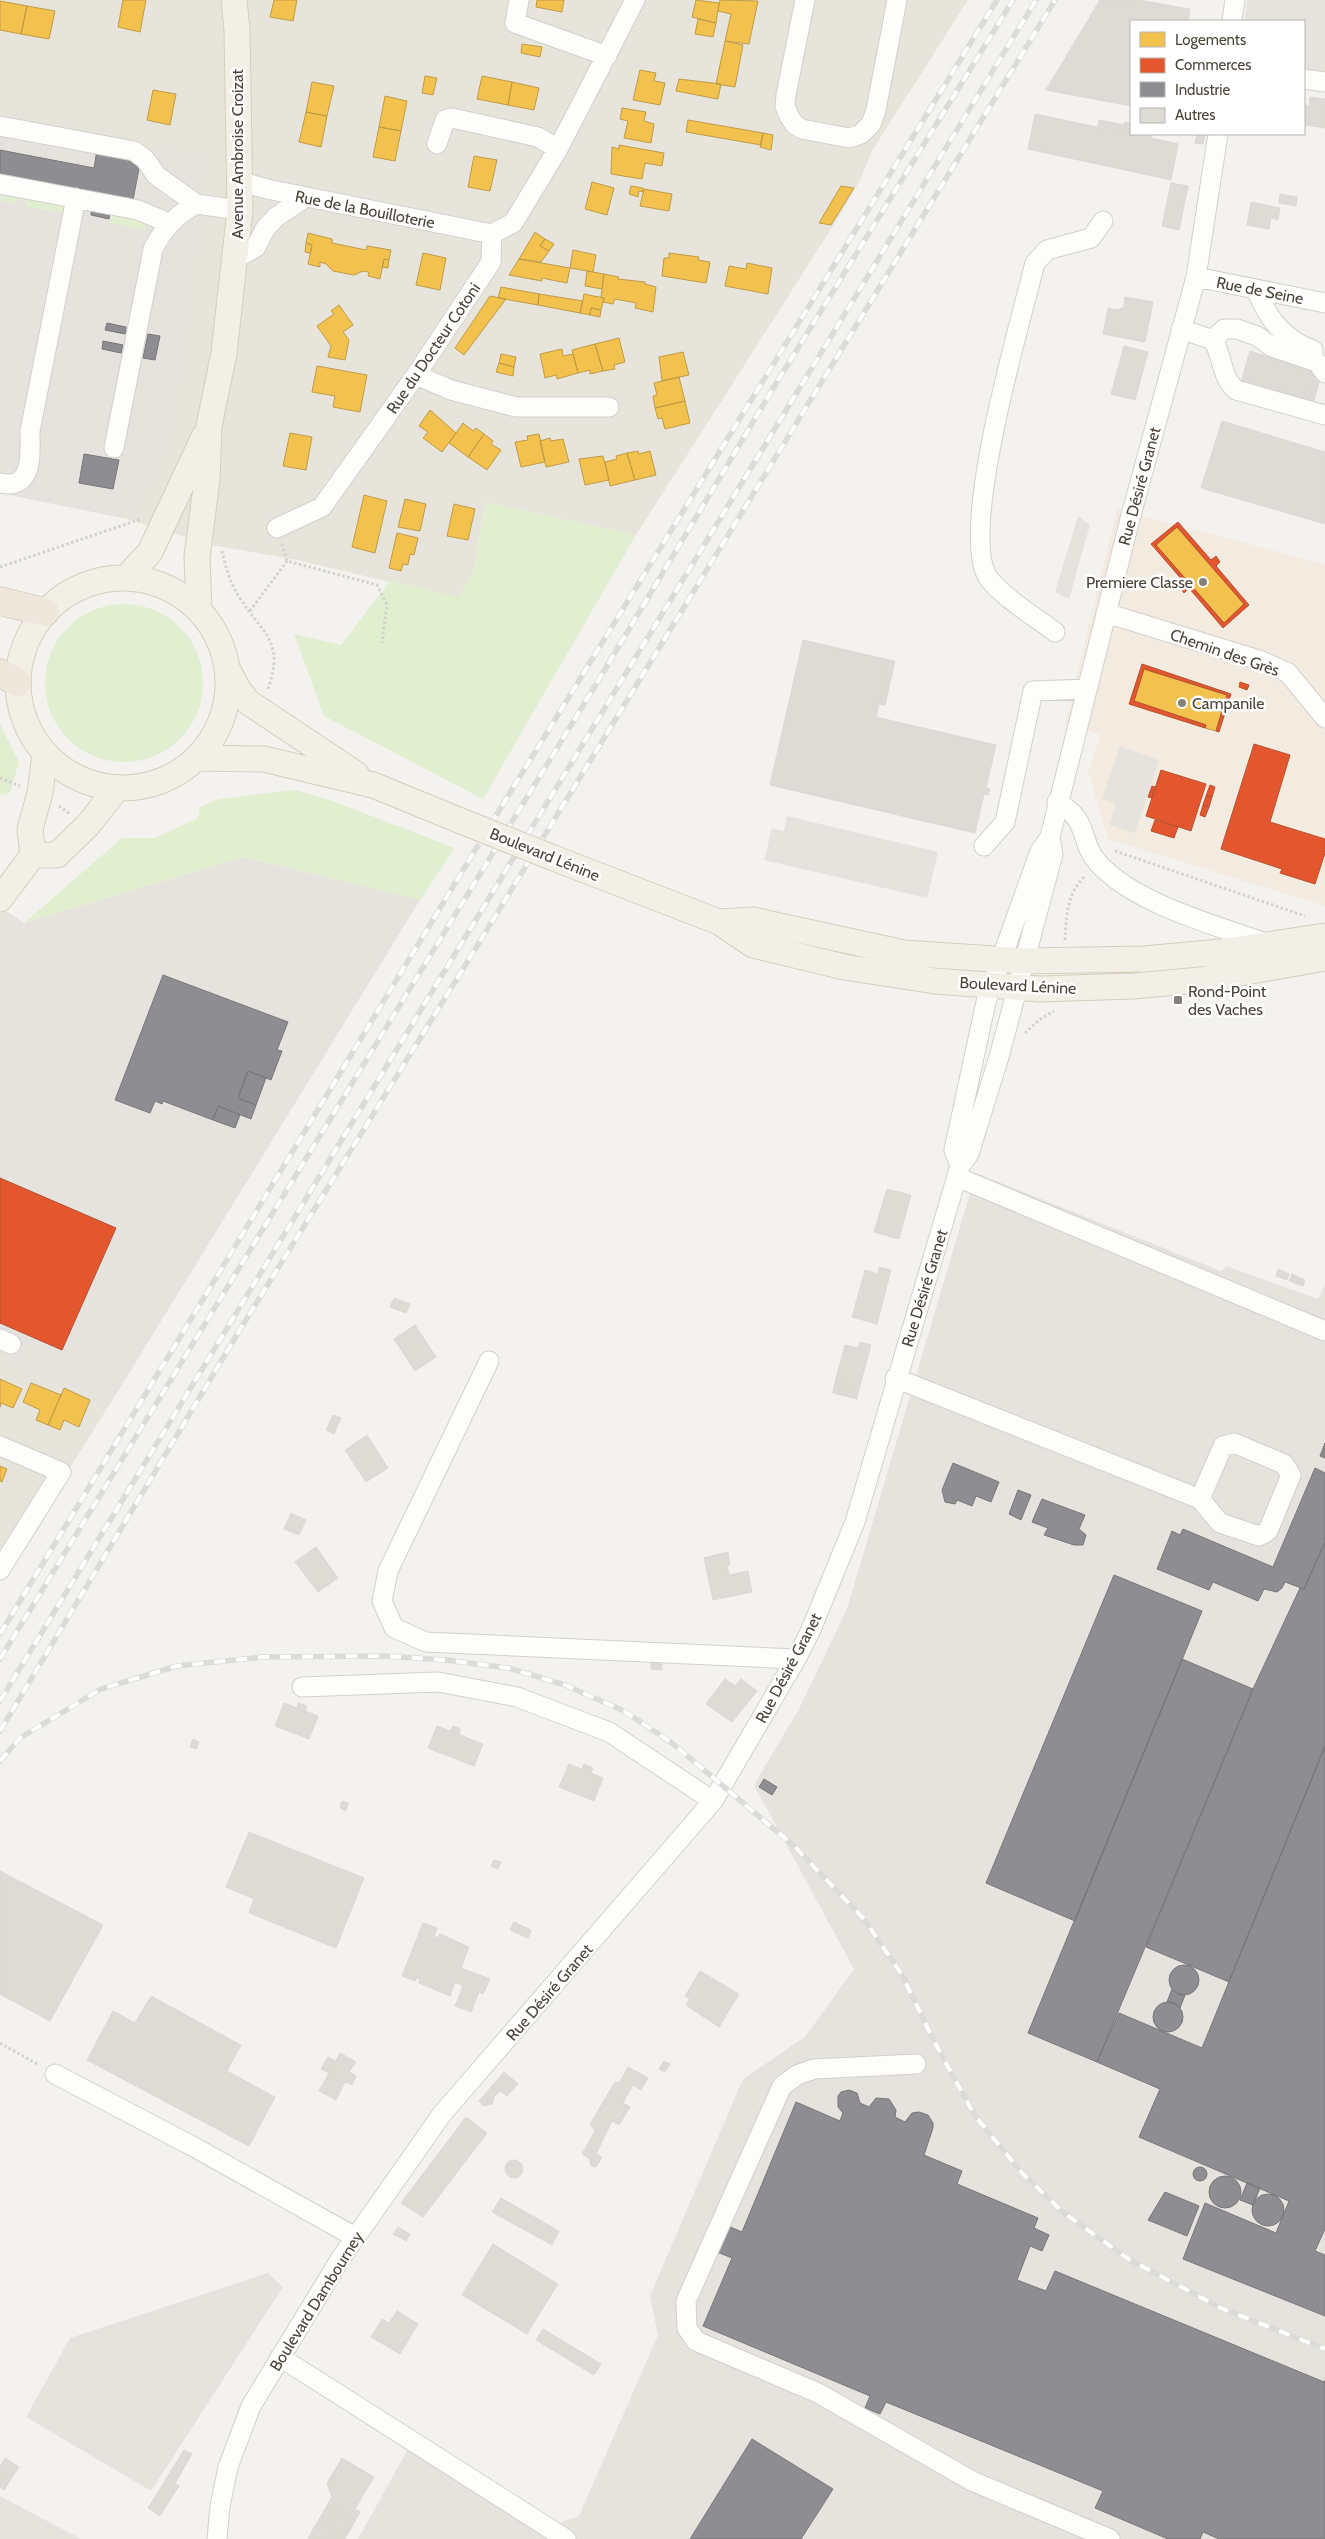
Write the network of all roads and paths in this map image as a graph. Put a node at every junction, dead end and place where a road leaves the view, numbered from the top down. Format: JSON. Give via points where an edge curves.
{"nodes":[{"id":1,"x":234,"y":0,"type":"edge"},
{"id":2,"x":519,"y":0,"type":"edge"},
{"id":3,"x":635,"y":0,"type":"edge"},
{"id":4,"x":805,"y":0,"type":"edge"},
{"id":5,"x":897,"y":0,"type":"edge"},
{"id":6,"x":1235,"y":0,"type":"edge"},
{"id":7,"x":1232,"y":20,"type":"edge"},
{"id":8,"x":607,"y":56,"type":"junction"},
{"id":9,"x":1305,"y":78,"type":"edge"},
{"id":10,"x":1325,"y":82,"type":"edge"},
{"id":11,"x":0,"y":126,"type":"edge"},
{"id":12,"x":1218,"y":135,"type":"edge"},
{"id":13,"x":437,"y":144,"type":"dead end"},
{"id":14,"x":558,"y":149,"type":"junction"},
{"id":15,"x":239,"y":181,"type":"junction"},
{"id":16,"x":0,"y":184,"type":"edge"},
{"id":17,"x":306,"y":197,"type":"junction"},
{"id":18,"x":76,"y":198,"type":"junction"},
{"id":19,"x":196,"y":204,"type":"junction"},
{"id":20,"x":240,"y":210,"type":"junction"},
{"id":21,"x":1103,"y":221,"type":"dead end"},
{"id":22,"x":169,"y":223,"type":"junction"},
{"id":23,"x":492,"y":234,"type":"junction"},
{"id":24,"x":235,"y":259,"type":"junction"},
{"id":25,"x":1196,"y":277,"type":"junction"},
{"id":26,"x":1256,"y":289,"type":"junction"},
{"id":27,"x":1325,"y":303,"type":"edge"},
{"id":28,"x":1181,"y":329,"type":"junction"},
{"id":29,"x":1213,"y":340,"type":"junction"},
{"id":30,"x":1325,"y":359,"type":"edge"},
{"id":31,"x":1325,"y":373,"type":"edge"},
{"id":32,"x":416,"y":375,"type":"junction"},
{"id":33,"x":609,"y":407,"type":"dead end"},
{"id":34,"x":1325,"y":415,"type":"edge"},
{"id":35,"x":209,"y":426,"type":"junction"},
{"id":36,"x":114,"y":448,"type":"dead end"},
{"id":37,"x":0,"y":483,"type":"edge"},
{"id":38,"x":148,"y":520,"type":"dead end"},
{"id":39,"x":277,"y":528,"type":"joint"},
{"id":40,"x":221,"y":549,"type":"dead end"},
{"id":41,"x":287,"y":561,"type":"junction"},
{"id":42,"x":0,"y":567,"type":"edge"},
{"id":43,"x":126,"y":578,"type":"junction"},
{"id":44,"x":0,"y":601,"type":"edge"},
{"id":45,"x":199,"y":610,"type":"junction"},
{"id":46,"x":250,"y":611,"type":"junction"},
{"id":47,"x":44,"y":612,"type":"junction"},
{"id":48,"x":1106,"y":613,"type":"junction"},
{"id":49,"x":1055,"y":632,"type":"dead end"},
{"id":50,"x":382,"y":643,"type":"dead end"},
{"id":51,"x":228,"y":670,"type":"junction"},
{"id":52,"x":8,"y":678,"type":"edge"},
{"id":53,"x":1087,"y":690,"type":"junction"},
{"id":54,"x":267,"y":692,"type":"dead end"},
{"id":55,"x":1325,"y":718,"type":"edge"},
{"id":56,"x":45,"y":754,"type":"junction"},
{"id":57,"x":198,"y":758,"type":"junction"},
{"id":58,"x":0,"y":778,"type":"edge"},
{"id":59,"x":373,"y":785,"type":"junction"},
{"id":60,"x":118,"y":788,"type":"junction"},
{"id":61,"x":26,"y":789,"type":"dead end"},
{"id":62,"x":1057,"y":802,"type":"junction"},
{"id":63,"x":58,"y":806,"type":"dead end"},
{"id":64,"x":74,"y":816,"type":"dead end"},
{"id":65,"x":984,"y":846,"type":"dead end"},
{"id":66,"x":1109,"y":852,"type":"dead end"},
{"id":67,"x":33,"y":855,"type":"junction"},
{"id":68,"x":1087,"y":874,"type":"dead end"},
{"id":69,"x":0,"y":899,"type":"edge"},
{"id":70,"x":719,"y":922,"type":"junction"},
{"id":71,"x":1318,"y":927,"type":"edge"},
{"id":72,"x":1065,"y":942,"type":"dead end"},
{"id":73,"x":1272,"y":945,"type":"junction"},
{"id":74,"x":1325,"y":958,"type":"edge"},
{"id":75,"x":1012,"y":961,"type":"junction"},
{"id":76,"x":992,"y":985,"type":"junction"},
{"id":77,"x":1017,"y":987,"type":"junction"},
{"id":78,"x":1060,"y":1008,"type":"dead end"},
{"id":79,"x":1020,"y":1038,"type":"dead end"},
{"id":80,"x":959,"y":1171,"type":"junction"},
{"id":81,"x":1325,"y":1331,"type":"edge"},
{"id":82,"x":489,"y":1361,"type":"dead end"},
{"id":83,"x":896,"y":1378,"type":"junction"},
{"id":84,"x":0,"y":1446,"type":"edge"},
{"id":85,"x":1200,"y":1499,"type":"junction"},
{"id":86,"x":0,"y":1570,"type":"edge"},
{"id":87,"x":796,"y":1659,"type":"junction"},
{"id":88,"x":302,"y":1687,"type":"dead end"},
{"id":89,"x":713,"y":1801,"type":"junction"},
{"id":90,"x":0,"y":2043,"type":"edge"},
{"id":91,"x":916,"y":2064,"type":"dead end"},
{"id":92,"x":55,"y":2074,"type":"joint"},
{"id":93,"x":465,"y":2087,"type":"joint"},
{"id":94,"x":355,"y":2237,"type":"junction"},
{"id":95,"x":280,"y":2357,"type":"junction"},
{"id":96,"x":217,"y":2539,"type":"edge"},
{"id":97,"x":566,"y":2539,"type":"edge"},
{"id":98,"x":1110,"y":2539,"type":"edge"}],
"edges":[{"from":1,"to":15,"type":"main road","name":"Avenue Ambroise Croizat"},
{"from":2,"to":8,"type":"street","via":[[515,23]]},
{"from":3,"to":8,"type":"street"},
{"from":4,"to":5,"type":"street","via":[[785,106],[795,125],[802,129],[849,138],[861,134],[874,117]]},
{"from":6,"to":7,"type":"street"},
{"from":8,"to":14,"type":"street"},
{"from":9,"to":10,"type":"street"},
{"from":11,"to":19,"type":"street","via":[[134,151],[145,159],[156,175]]},
{"from":12,"to":25,"type":"street","name":"Rue Désiré Granet"},
{"from":13,"to":14,"type":"street","via":[[445,120],[452,118],[538,136]]},
{"from":14,"to":23,"type":"street","via":[[514,223]]},
{"from":15,"to":17,"type":"street","name":"Rue de la Bouilloterie"},
{"from":15,"to":20,"type":"main road","name":"Avenue Ambroise Croizat"},
{"from":16,"to":18,"type":"street"},
{"from":17,"to":23,"type":"street","name":"Rue de la Bouilloterie"},
{"from":17,"to":24,"type":"street","via":[[276,217],[256,247]]},
{"from":18,"to":22,"type":"street","via":[[138,210]]},
{"from":18,"to":37,"type":"street","via":[[30,431],[26,475],[21,482]]},
{"from":19,"to":20,"type":"street"},
{"from":19,"to":22,"type":"street"},
{"from":20,"to":24,"type":"main road","name":"Avenue Ambroise Croizat"},
{"from":21,"to":49,"type":"street","via":[[1091,238],[1047,250],[1035,263],[989,453],[980,528],[981,560],[989,579]]},
{"from":22,"to":36,"type":"street","via":[[153,250],[145,278]]},
{"from":23,"to":32,"type":"street","name":"Rue du Docteur Cotoni","via":[[491,262]]},
{"from":24,"to":35,"type":"main road","name":"Avenue Ambroise Croizat","via":[[224,353]]},
{"from":25,"to":26,"type":"street","name":"Rue de Seine"},
{"from":25,"to":28,"type":"street","name":"Rue Désiré Granet"},
{"from":26,"to":27,"type":"street","name":"Rue de Seine"},
{"from":26,"to":30,"type":"street","via":[[1265,310],[1280,330]]},
{"from":28,"to":29,"type":"street"},
{"from":28,"to":48,"type":"street","name":"Rue Désiré Granet"},
{"from":29,"to":31,"type":"street","via":[[1224,329],[1237,329],[1257,336],[1272,347],[1317,362]]},
{"from":29,"to":34,"type":"street","via":[[1226,381],[1236,390]]},
{"from":32,"to":33,"type":"street","via":[[451,390],[516,407]]},
{"from":32,"to":39,"type":"street","name":"Rue du Docteur Cotoni","via":[[322,507]]},
{"from":35,"to":43,"type":"main road","name":"Avenue Ambroise Croizat","via":[[150,552]]},
{"from":35,"to":45,"type":"main road","name":"Avenue Ambroise Croizat","via":[[207,480],[197,557]]},
{"from":38,"to":42,"type":"path","via":[[142,519]]},
{"from":39,"to":41,"type":"path"},
{"from":40,"to":46,"type":"path","via":[[233,586]]},
{"from":41,"to":46,"type":"path"},
{"from":41,"to":50,"type":"path","via":[[377,585],[387,605]]},
{"from":43,"to":45,"type":"main road","via":[[164,586]]},
{"from":43,"to":47,"type":"main road","via":[[104,579],[82,586]]},
{"from":44,"to":47,"type":"highway"},
{"from":45,"to":51,"type":"main road","via":[[212,626]]},
{"from":46,"to":54,"type":"path","via":[[267,636],[275,658]]},
{"from":47,"to":52,"type":"main road"},
{"from":48,"to":53,"type":"street","name":"Rue Désiré Granet"},
{"from":48,"to":55,"type":"street","name":"Chemin des Grès","via":[[1288,673]]},
{"from":51,"to":57,"type":"main road","via":[[224,714],[214,736]]},
{"from":51,"to":59,"type":"main road","name":"Boulevard Lénine","via":[[248,702]]},
{"from":52,"to":56,"type":"main road","via":[[32,738]]},
{"from":53,"to":62,"type":"street","name":"Rue Désiré Granet"},
{"from":53,"to":65,"type":"street","via":[[1034,691],[1005,822]]},
{"from":56,"to":60,"type":"main road","via":[[75,777],[96,785]]},
{"from":56,"to":67,"type":"main road","via":[[40,793],[30,829]]},
{"from":57,"to":59,"type":"main road","name":"Boulevard Lénine","via":[[264,759]]},
{"from":57,"to":60,"type":"main road","via":[[162,781]]},
{"from":58,"to":61,"type":"path"},
{"from":59,"to":70,"type":"main road","name":"Boulevard Lénine","bridge":true},
{"from":60,"to":67,"type":"main road","via":[[88,825],[57,855]]},
{"from":62,"to":73,"type":"street","via":[[1072,810],[1098,862],[1136,892],[1184,914]]},
{"from":62,"to":75,"type":"street","name":"Rue Désiré Granet","via":[[1050,837],[1054,854]]},
{"from":63,"to":64,"type":"path"},
{"from":66,"to":71,"type":"path","via":[[1112,850]]},
{"from":67,"to":69,"type":"main road"},
{"from":68,"to":72,"type":"path","via":[[1070,901]]},
{"from":70,"to":75,"type":"main road","name":"Boulevard Lénine","via":[[753,920],[904,953]]},
{"from":70,"to":76,"type":"main road","name":"Boulevard Lénine","via":[[753,945],[844,967],[936,981]]},
{"from":71,"to":73,"type":"main road","name":"Boulevard Lénine"},
{"from":73,"to":75,"type":"main road","name":"Boulevard Lénine","via":[[1144,959]]},
{"from":74,"to":77,"type":"main road","name":"Boulevard Lénine","via":[[1200,980],[1072,989]]},
{"from":75,"to":76,"type":"street","name":"Rue Désiré Granet"},
{"from":75,"to":77,"type":"street","name":"Rue Désiré Granet"},
{"from":76,"to":77,"type":"main road","name":"Boulevard Lénine"},
{"from":76,"to":80,"type":"street","name":"Rue Désiré Granet","via":[[976,1042],[954,1150]]},
{"from":77,"to":80,"type":"street","name":"Rue Désiré Granet","via":[[969,1154]]},
{"from":78,"to":79,"type":"path","via":[[1039,1020]]},
{"from":80,"to":81,"type":"street"},
{"from":80,"to":83,"type":"street","name":"Rue Désiré Granet"},
{"from":82,"to":87,"type":"street","via":[[388,1571],[382,1600],[394,1628],[426,1642]]},
{"from":83,"to":85,"type":"street"},
{"from":83,"to":87,"type":"street","name":"Rue Désiré Granet","via":[[855,1522]]},
{"from":84,"to":86,"type":"street","via":[[61,1472]]},
{"from":85,"to":85,"type":"street","via":[[1220,1522],[1259,1536],[1268,1530],[1291,1475],[1284,1464],[1234,1443],[1223,1446]]},
{"from":87,"to":89,"type":"street","name":"Rue Désiré Granet"},
{"from":88,"to":89,"type":"street","via":[[438,1682],[517,1697],[609,1732]]},
{"from":89,"to":93,"type":"street","name":"Rue Désiré Granet"},
{"from":90,"to":92,"type":"path"},
{"from":91,"to":98,"type":"street","via":[[814,2069],[782,2086],[686,2300],[686,2328],[696,2341],[818,2394],[972,2481]]},
{"from":92,"to":94,"type":"street"},
{"from":93,"to":94,"type":"street","name":"Boulevard Dambourney","via":[[442,2114]]},
{"from":94,"to":95,"type":"street","name":"Boulevard Dambourney"},
{"from":95,"to":96,"type":"street","name":"Boulevard Dambourney","via":[[239,2433],[226,2477]]},
{"from":95,"to":97,"type":"street"}]}
